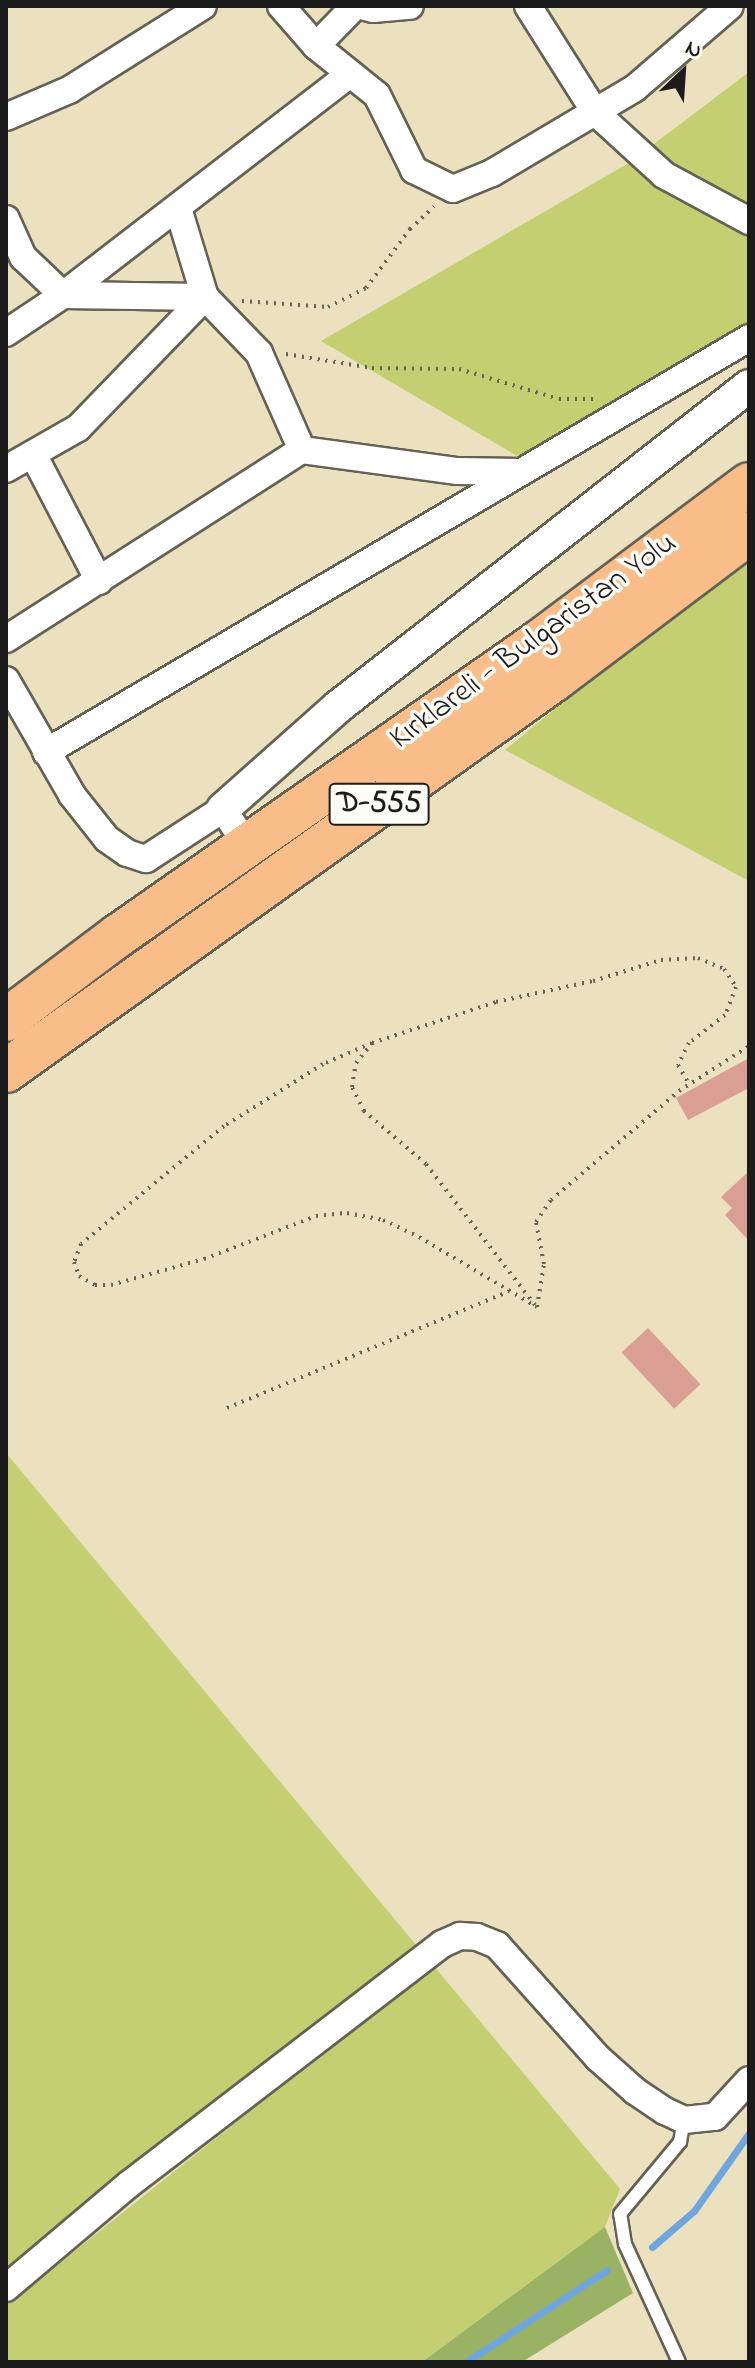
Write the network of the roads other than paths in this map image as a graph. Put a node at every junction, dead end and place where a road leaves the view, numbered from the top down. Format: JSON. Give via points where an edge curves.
{"nodes":[{"id":1,"x":203,"y":6,"type":"edge"},
{"id":2,"x":281,"y":6,"type":"edge"},
{"id":3,"x":355,"y":6,"type":"edge"},
{"id":4,"x":361,"y":6,"type":"edge"},
{"id":5,"x":410,"y":6,"type":"edge"},
{"id":6,"x":528,"y":6,"type":"edge"},
{"id":7,"x":730,"y":6,"type":"edge"},
{"id":8,"x":316,"y":46,"type":"junction"},
{"id":9,"x":349,"y":75,"type":"junction"},
{"id":10,"x":595,"y":112,"type":"junction"},
{"id":11,"x":6,"y":120,"type":"edge"},
{"id":12,"x":178,"y":208,"type":"junction"},
{"id":13,"x":6,"y":219,"type":"edge"},
{"id":14,"x":749,"y":221,"type":"edge"},
{"id":15,"x":63,"y":295,"type":"junction"},
{"id":16,"x":205,"y":297,"type":"junction"},
{"id":17,"x":6,"y":333,"type":"edge"},
{"id":18,"x":749,"y":338,"type":"edge"},
{"id":19,"x":749,"y":386,"type":"edge"},
{"id":20,"x":302,"y":450,"type":"junction"},
{"id":21,"x":34,"y":456,"type":"junction"},
{"id":22,"x":6,"y":469,"type":"edge"},
{"id":23,"x":525,"y":472,"type":"junction"},
{"id":24,"x":749,"y":484,"type":"edge"},
{"id":25,"x":749,"y":533,"type":"edge"},
{"id":26,"x":99,"y":581,"type":"junction"},
{"id":27,"x":6,"y":639,"type":"edge"},
{"id":28,"x":6,"y":680,"type":"edge"},
{"id":29,"x":46,"y":752,"type":"junction"},
{"id":30,"x":223,"y":809,"type":"junction"},
{"id":31,"x":248,"y":847,"type":"junction"},
{"id":32,"x":6,"y":1020,"type":"edge"},
{"id":33,"x":6,"y":1071,"type":"edge"},
{"id":34,"x":749,"y":2080,"type":"edge"},
{"id":35,"x":684,"y":2120,"type":"junction"},
{"id":36,"x":6,"y":2288,"type":"edge"},
{"id":37,"x":679,"y":2362,"type":"edge"}],
"edges":[{"from":1,"to":11,"type":"street","via":[[69,90]]},
{"from":2,"to":8,"type":"street"},
{"from":3,"to":8,"type":"street"},
{"from":4,"to":5,"type":"street"},
{"from":6,"to":10,"type":"street"},
{"from":7,"to":10,"type":"street","via":[[635,88]]},
{"from":8,"to":9,"type":"street"},
{"from":9,"to":10,"type":"street","via":[[377,95],[414,170],[453,189],[492,173]]},
{"from":9,"to":12,"type":"street"},
{"from":10,"to":14,"type":"street","via":[[664,175]]},
{"from":12,"to":15,"type":"street"},
{"from":12,"to":16,"type":"street"},
{"from":13,"to":15,"type":"street","via":[[23,257]]},
{"from":15,"to":16,"type":"street"},
{"from":15,"to":17,"type":"street"},
{"from":16,"to":20,"type":"street","via":[[256,350]]},
{"from":16,"to":21,"type":"street","via":[[78,428]]},
{"from":18,"to":23,"type":"street"},
{"from":19,"to":30,"type":"street","via":[[339,706]]},
{"from":20,"to":23,"type":"street","via":[[458,471]]},
{"from":20,"to":26,"type":"street"},
{"from":21,"to":22,"type":"street"},
{"from":21,"to":26,"type":"street"},
{"from":23,"to":29,"type":"street"},
{"from":24,"to":31,"type":"highway","name":"Kırklareli - Bulgaristan Yolu","number":"D-555","via":[[540,641]]},
{"from":25,"to":33,"type":"highway","name":"Kırklareli - Bulgaristan Yolu","number":"D-555","via":[[554,680]]},
{"from":26,"to":27,"type":"street"},
{"from":28,"to":29,"type":"street"},
{"from":29,"to":30,"type":"street","via":[[90,822],[136,856],[146,859]]},
{"from":30,"to":31,"type":"street"},
{"from":31,"to":32,"type":"highway","name":"Kırklareli - Bulgaristan Yolu","number":"D-555"},
{"from":34,"to":35,"type":"street","via":[[715,2117]]},
{"from":35,"to":36,"type":"street","via":[[635,2091],[598,2058],[497,1945],[460,1936],[442,1944],[141,2176]]},
{"from":35,"to":37,"type":"lane","via":[[680,2142],[620,2214],[625,2244]]}]}
